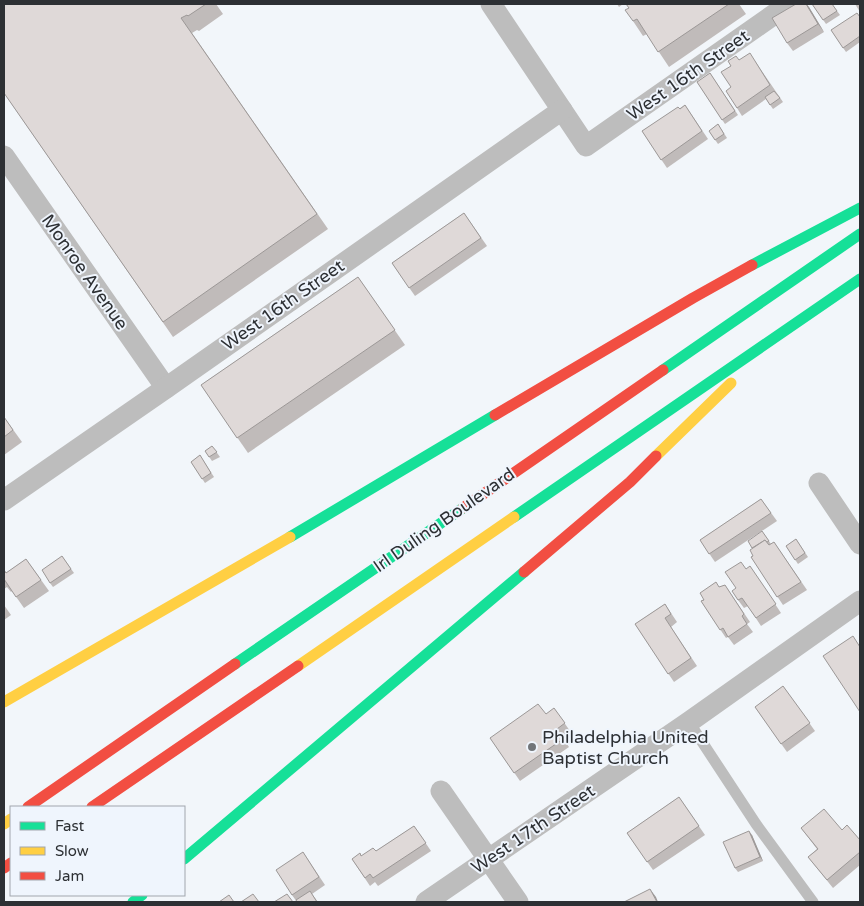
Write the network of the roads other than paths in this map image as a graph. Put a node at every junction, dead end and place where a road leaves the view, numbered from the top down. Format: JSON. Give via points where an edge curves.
{"nodes":[{"id":1,"x":491,"y":4,"type":"edge"},
{"id":2,"x":789,"y":4,"type":"edge"},
{"id":3,"x":562,"y":110,"type":"junction"},
{"id":4,"x":4,"y":156,"type":"edge"},
{"id":5,"x":860,"y":208,"type":"edge"},
{"id":6,"x":860,"y":234,"type":"edge"},
{"id":7,"x":860,"y":279,"type":"edge"},
{"id":8,"x":781,"y":333,"type":"junction"},
{"id":9,"x":166,"y":388,"type":"junction"},
{"id":10,"x":819,"y":483,"type":"dead end"},
{"id":11,"x":4,"y":500,"type":"edge"},
{"id":12,"x":860,"y":544,"type":"edge"},
{"id":13,"x":860,"y":601,"type":"edge"},
{"id":14,"x":4,"y":702,"type":"edge"},
{"id":15,"x":689,"y":722,"type":"junction"},
{"id":16,"x":441,"y":792,"type":"dead end"},
{"id":17,"x":29,"y":806,"type":"edge"},
{"id":18,"x":93,"y":806,"type":"edge"},
{"id":19,"x":185,"y":858,"type":"edge"},
{"id":20,"x":488,"y":860,"type":"junction"},
{"id":21,"x":426,"y":902,"type":"edge"},
{"id":22,"x":518,"y":902,"type":"edge"},
{"id":23,"x":813,"y":902,"type":"edge"}],
"edges":[{"from":1,"to":3,"type":"street"},
{"from":2,"to":3,"type":"street","name":"West 16th Street","via":[[586,146]]},
{"from":3,"to":9,"type":"street","name":"West 16th Street"},
{"from":4,"to":9,"type":"street","name":"Monroe Avenue"},
{"from":5,"to":14,"type":"highway","via":[[693,298],[246,564]]},
{"from":6,"to":17,"type":"highway","name":"Irl Duling Boulevard"},
{"from":7,"to":8,"type":"highway","name":"Irl Duling Boulevard"},
{"from":8,"to":18,"type":"highway","name":"Irl Duling Boulevard"},
{"from":8,"to":19,"type":"highway","via":[[630,482]]},
{"from":9,"to":11,"type":"street","name":"West 16th Street"},
{"from":10,"to":12,"type":"street"},
{"from":13,"to":15,"type":"street","name":"West 17th Street"},
{"from":15,"to":20,"type":"street","name":"West 17th Street"},
{"from":15,"to":23,"type":"lane"},
{"from":16,"to":20,"type":"street"},
{"from":20,"to":21,"type":"street","name":"West 17th Street"},
{"from":20,"to":22,"type":"street"}]}
